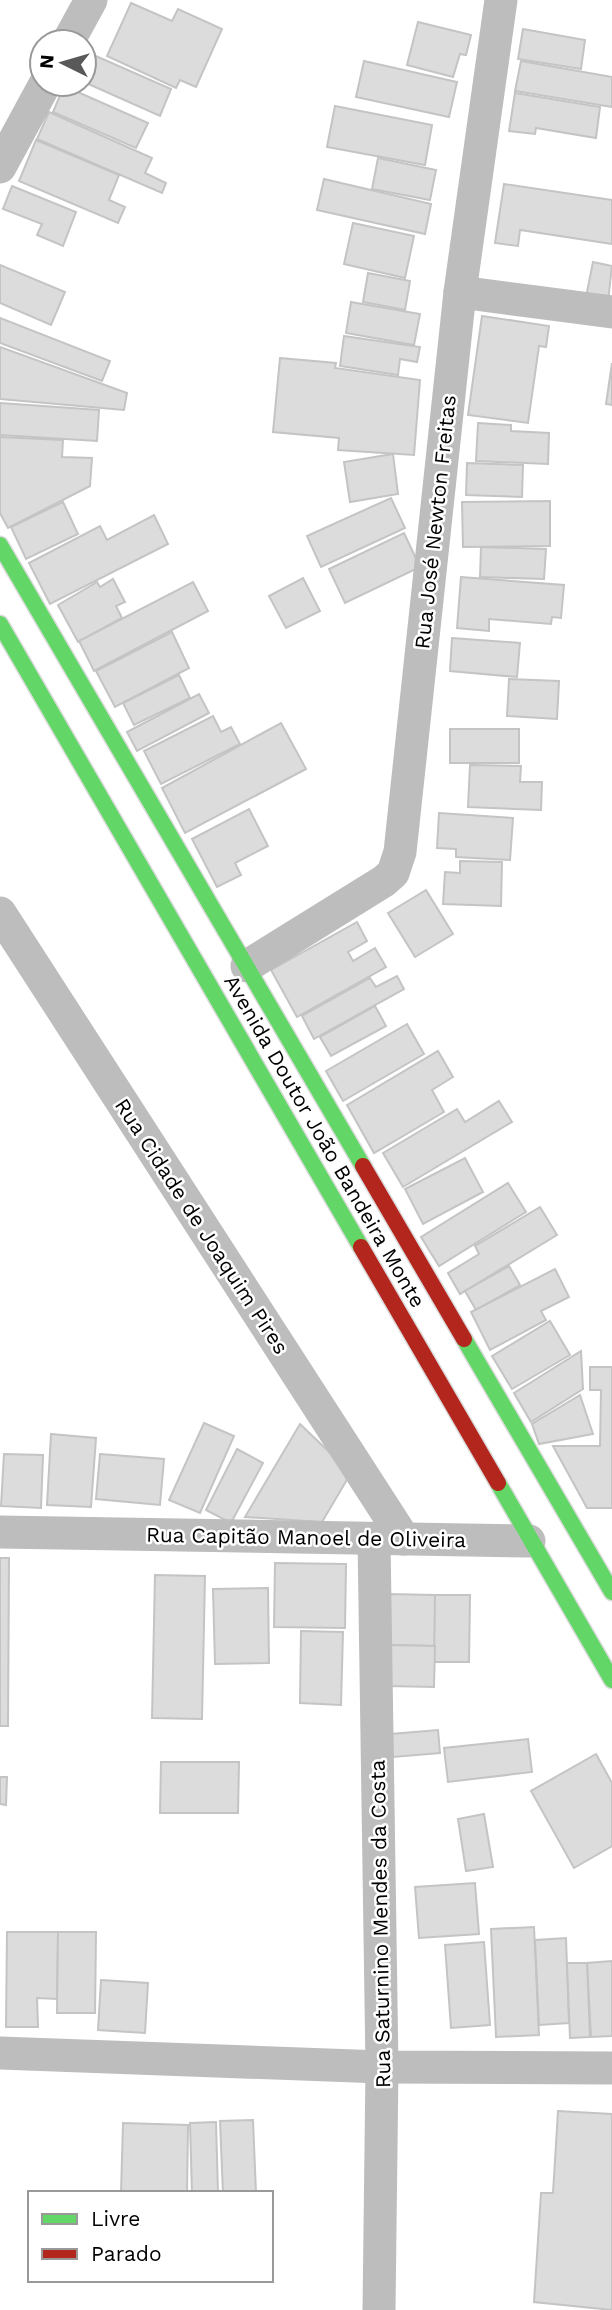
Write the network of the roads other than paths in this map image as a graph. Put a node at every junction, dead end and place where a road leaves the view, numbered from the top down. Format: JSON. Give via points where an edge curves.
{"nodes":[{"id":1,"x":92,"y":0,"type":"edge"},
{"id":2,"x":500,"y":0,"type":"edge"},
{"id":3,"x":76,"y":28,"type":"edge"},
{"id":4,"x":37,"y":98,"type":"edge"},
{"id":5,"x":0,"y":167,"type":"edge"},
{"id":6,"x":460,"y":292,"type":"junction"},
{"id":7,"x":612,"y":312,"type":"edge"},
{"id":8,"x":0,"y":545,"type":"edge"},
{"id":9,"x":0,"y":624,"type":"edge"},
{"id":10,"x":0,"y":913,"type":"edge"},
{"id":11,"x":247,"y":966,"type":"junction"},
{"id":12,"x":0,"y":1532,"type":"edge"},
{"id":13,"x":601,"y":1537,"type":"dead end"},
{"id":14,"x":389,"y":1539,"type":"junction"},
{"id":15,"x":558,"y":1539,"type":"junction"},
{"id":16,"x":612,"y":1592,"type":"edge"},
{"id":17,"x":612,"y":1680,"type":"edge"},
{"id":18,"x":0,"y":2053,"type":"edge"},
{"id":19,"x":382,"y":2067,"type":"junction"},
{"id":20,"x":612,"y":2068,"type":"edge"},
{"id":21,"x":379,"y":2310,"type":"edge"}],
"edges":[{"from":1,"to":3,"type":"street"},
{"from":2,"to":6,"type":"street","name":"Rua José Newton Freitas"},
{"from":4,"to":5,"type":"street"},
{"from":6,"to":7,"type":"street"},
{"from":6,"to":11,"type":"street","name":"Rua José Newton Freitas","via":[[400,852],[393,873],[384,881]]},
{"from":8,"to":11,"type":"main road","name":"Avenida Doutor João Bandeira Monte"},
{"from":9,"to":15,"type":"main road","name":"Avenida Doutor João Bandeira Monte","via":[[214,990]]},
{"from":10,"to":14,"type":"street","name":"Rua Cidade de Joaquim Pires"},
{"from":11,"to":15,"type":"main road","name":"Avenida Doutor João Bandeira Monte"},
{"from":12,"to":14,"type":"street","name":"Rua Capitão Manoel de Oliveira"},
{"from":13,"to":15,"type":"main road","name":"Rua Capitão Manoel de Oliveira"},
{"from":14,"to":15,"type":"street","name":"Rua Capitão Manoel de Oliveira"},
{"from":14,"to":19,"type":"street","name":"Rua Saturnino Mendes da Costa"},
{"from":15,"to":16,"type":"main road","name":"Avenida Doutor João Bandeira Monte"},
{"from":15,"to":17,"type":"main road","name":"Avenida Doutor João Bandeira Monte"},
{"from":18,"to":19,"type":"street"},
{"from":19,"to":20,"type":"street"},
{"from":19,"to":21,"type":"street","name":"Rua Saturnino Mendes da Costa"}]}
